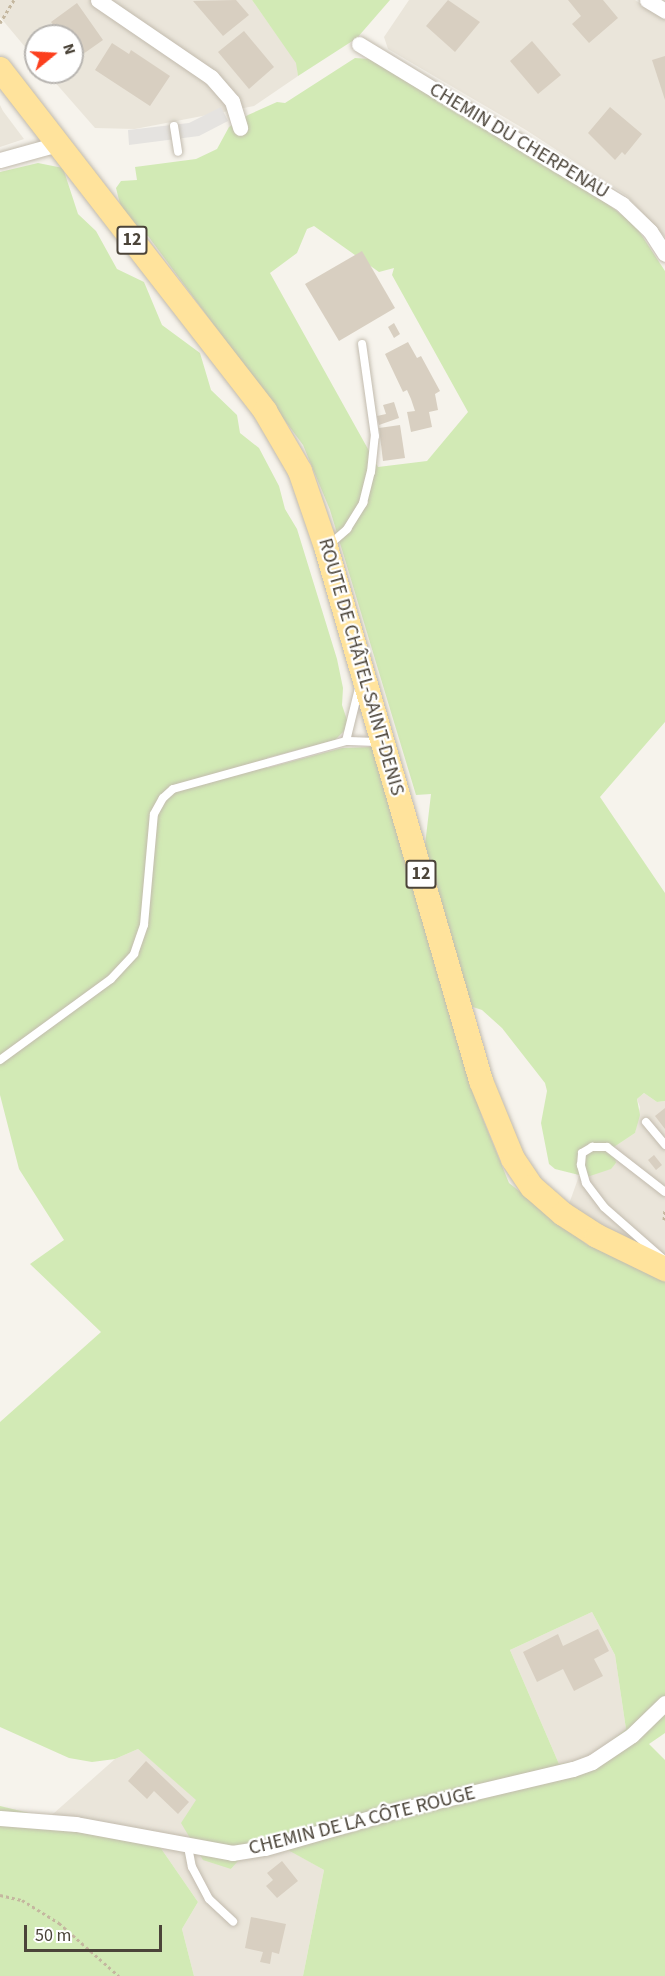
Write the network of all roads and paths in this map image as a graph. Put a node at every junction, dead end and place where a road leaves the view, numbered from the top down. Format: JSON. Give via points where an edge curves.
{"nodes":[{"id":1,"x":14,"y":0,"type":"edge"},
{"id":2,"x":98,"y":0,"type":"edge"},
{"id":3,"x":647,"y":0,"type":"edge"},
{"id":4,"x":665,"y":11,"type":"edge"},
{"id":5,"x":0,"y":23,"type":"edge"},
{"id":6,"x":359,"y":44,"type":"dead end"},
{"id":7,"x":0,"y":69,"type":"edge"},
{"id":8,"x":174,"y":126,"type":"dead end"},
{"id":9,"x":240,"y":128,"type":"dead end"},
{"id":10,"x":58,"y":144,"type":"junction"},
{"id":11,"x":178,"y":152,"type":"dead end"},
{"id":12,"x":0,"y":160,"type":"edge"},
{"id":13,"x":665,"y":254,"type":"edge"},
{"id":14,"x":362,"y":345,"type":"dead end"},
{"id":15,"x":326,"y":547,"type":"junction"},
{"id":16,"x":363,"y":672,"type":"junction"},
{"id":17,"x":346,"y":741,"type":"junction"},
{"id":18,"x":383,"y":742,"type":"junction"},
{"id":19,"x":0,"y":1060,"type":"edge"},
{"id":20,"x":646,"y":1122,"type":"dead end"},
{"id":21,"x":665,"y":1145,"type":"edge"},
{"id":22,"x":665,"y":1191,"type":"edge"},
{"id":23,"x":665,"y":1208,"type":"edge"},
{"id":24,"x":664,"y":1220,"type":"edge"},
{"id":25,"x":665,"y":1262,"type":"edge"},
{"id":26,"x":665,"y":1269,"type":"edge"},
{"id":27,"x":665,"y":1703,"type":"edge"},
{"id":28,"x":0,"y":1818,"type":"edge"},
{"id":29,"x":188,"y":1847,"type":"junction"},
{"id":30,"x":0,"y":1895,"type":"edge"},
{"id":31,"x":233,"y":1921,"type":"dead end"},
{"id":32,"x":119,"y":1976,"type":"edge"}],
"edges":[{"from":1,"to":5,"type":"path"},
{"from":2,"to":9,"type":"street","via":[[211,77],[232,101]]},
{"from":3,"to":4,"type":"street"},
{"from":6,"to":13,"type":"street","name":"CHEMIN DU CHERPENAU","via":[[622,204],[650,231]]},
{"from":7,"to":10,"type":"main road","name":"ROUTE DE CHÂTEL-SAINT-DENIS","number":"12"},
{"from":8,"to":11,"type":"lane"},
{"from":10,"to":12,"type":"street"},
{"from":10,"to":15,"type":"main road","name":"ROUTE DE CHÂTEL-SAINT-DENIS","number":"12","via":[[265,411],[300,471]]},
{"from":14,"to":15,"type":"lane","via":[[375,436],[371,472],[358,512],[347,529]]},
{"from":15,"to":16,"type":"main road","name":"ROUTE DE CHÂTEL-SAINT-DENIS","number":"12"},
{"from":16,"to":17,"type":"lane"},
{"from":16,"to":18,"type":"main road","name":"ROUTE DE CHÂTEL-SAINT-DENIS","number":"12"},
{"from":17,"to":18,"type":"lane"},
{"from":17,"to":19,"type":"lane","via":[[173,789],[154,814],[144,925],[134,954],[111,980]]},
{"from":18,"to":26,"type":"main road","name":"ROUTE DE CHÂTEL-SAINT-DENIS","number":"12","via":[[481,1081],[513,1159],[532,1187],[563,1214],[597,1236]]},
{"from":20,"to":21,"type":"lane"},
{"from":22,"to":25,"type":"lane","via":[[607,1147],[592,1147],[582,1153],[580,1165],[586,1183],[604,1207]]},
{"from":23,"to":24,"type":"path"},
{"from":27,"to":29,"type":"street","name":"CHEMIN DE LA CÔTE ROUGE","via":[[633,1735],[573,1769],[395,1811],[265,1848],[232,1853]]},
{"from":28,"to":29,"type":"street","name":"CHEMIN DE LA CÔTE ROUGE","via":[[76,1824]]},
{"from":29,"to":31,"type":"lane","via":[[192,1867],[209,1899]]},
{"from":30,"to":32,"type":"path","via":[[22,1900],[59,1923]]}]}
